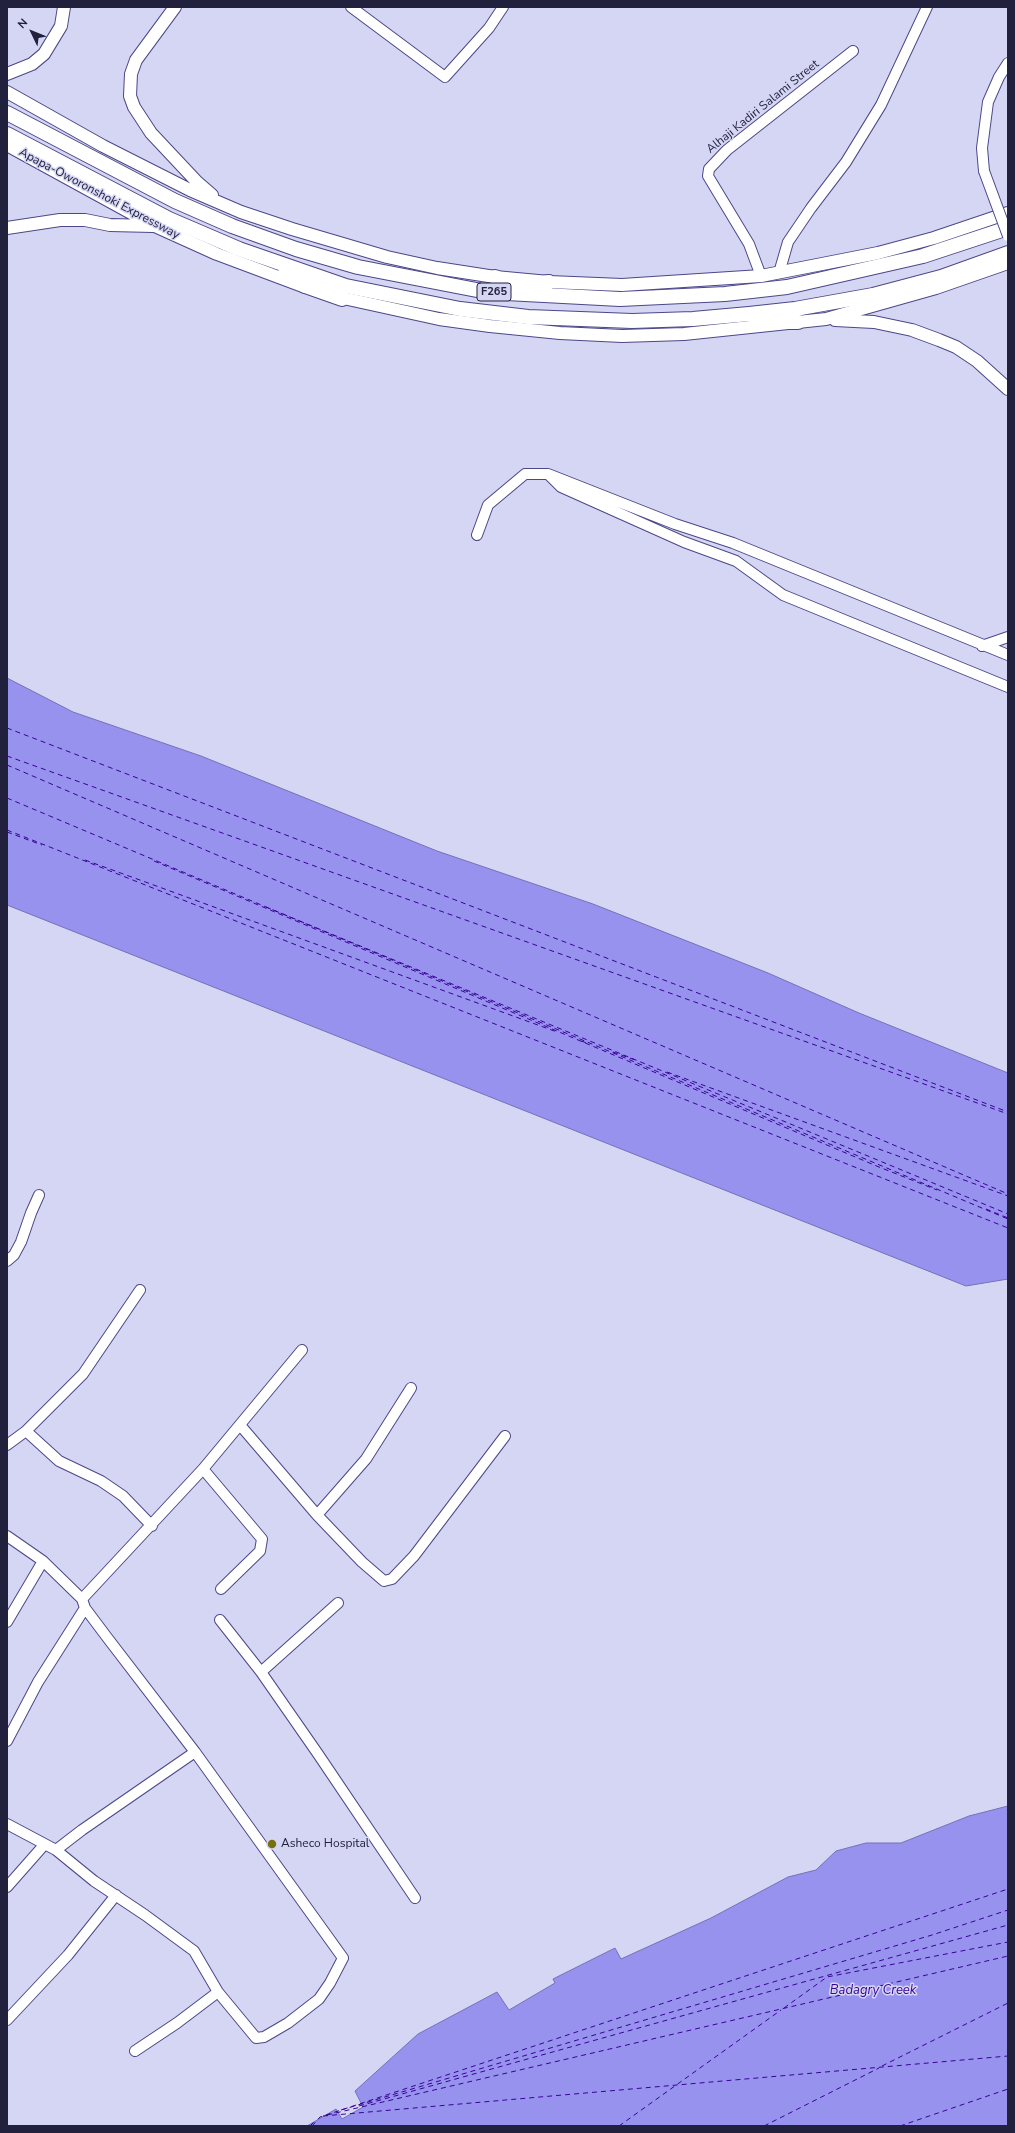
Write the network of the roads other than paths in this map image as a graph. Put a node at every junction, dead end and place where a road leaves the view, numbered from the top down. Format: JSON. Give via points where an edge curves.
{"nodes":[{"id":1,"x":64,"y":7,"type":"edge"},
{"id":2,"x":175,"y":7,"type":"edge"},
{"id":3,"x":351,"y":7,"type":"edge"},
{"id":4,"x":503,"y":7,"type":"edge"},
{"id":5,"x":926,"y":7,"type":"edge"},
{"id":6,"x":853,"y":51,"type":"dead end"},
{"id":7,"x":1008,"y":63,"type":"edge"},
{"id":8,"x":7,"y":74,"type":"edge"},
{"id":9,"x":7,"y":92,"type":"edge"},
{"id":10,"x":7,"y":113,"type":"edge"},
{"id":11,"x":7,"y":134,"type":"edge"},
{"id":12,"x":7,"y":145,"type":"edge"},
{"id":13,"x":223,"y":205,"type":"junction"},
{"id":14,"x":1008,"y":213,"type":"edge"},
{"id":15,"x":155,"y":226,"type":"junction"},
{"id":16,"x":7,"y":228,"type":"edge"},
{"id":17,"x":1008,"y":228,"type":"edge"},
{"id":18,"x":1008,"y":236,"type":"edge"},
{"id":19,"x":1008,"y":253,"type":"edge"},
{"id":20,"x":1008,"y":262,"type":"edge"},
{"id":21,"x":281,"y":265,"type":"junction"},
{"id":22,"x":779,"y":273,"type":"junction"},
{"id":23,"x":761,"y":276,"type":"junction"},
{"id":24,"x":495,"y":277,"type":"junction"},
{"id":25,"x":284,"y":280,"type":"junction"},
{"id":26,"x":549,"y":282,"type":"junction"},
{"id":27,"x":305,"y":286,"type":"junction"},
{"id":28,"x":518,"y":288,"type":"junction"},
{"id":29,"x":344,"y":292,"type":"junction"},
{"id":30,"x":487,"y":292,"type":"junction"},
{"id":31,"x":542,"y":296,"type":"junction"},
{"id":32,"x":797,"y":316,"type":"junction"},
{"id":33,"x":826,"y":319,"type":"junction"},
{"id":34,"x":751,"y":320,"type":"junction"},
{"id":35,"x":1008,"y":389,"type":"edge"},
{"id":36,"x":548,"y":474,"type":"junction"},
{"id":37,"x":477,"y":535,"type":"dead end"},
{"id":38,"x":1008,"y":638,"type":"edge"},
{"id":39,"x":982,"y":646,"type":"junction"},
{"id":40,"x":1008,"y":655,"type":"edge"},
{"id":41,"x":1008,"y":687,"type":"edge"},
{"id":42,"x":39,"y":1195,"type":"dead end"},
{"id":43,"x":7,"y":1261,"type":"edge"},
{"id":44,"x":140,"y":1290,"type":"dead end"},
{"id":45,"x":302,"y":1350,"type":"dead end"},
{"id":46,"x":411,"y":1388,"type":"dead end"},
{"id":47,"x":240,"y":1425,"type":"junction"},
{"id":48,"x":26,"y":1431,"type":"junction"},
{"id":49,"x":505,"y":1436,"type":"dead end"},
{"id":50,"x":8,"y":1441,"type":"edge"},
{"id":51,"x":203,"y":1469,"type":"junction"},
{"id":52,"x":317,"y":1515,"type":"junction"},
{"id":53,"x":152,"y":1526,"type":"junction"},
{"id":54,"x":7,"y":1536,"type":"edge"},
{"id":55,"x":44,"y":1561,"type":"junction"},
{"id":56,"x":221,"y":1589,"type":"dead end"},
{"id":57,"x":338,"y":1602,"type":"dead end"},
{"id":58,"x":84,"y":1603,"type":"junction"},
{"id":59,"x":220,"y":1620,"type":"dead end"},
{"id":60,"x":7,"y":1622,"type":"edge"},
{"id":61,"x":261,"y":1672,"type":"junction"},
{"id":62,"x":7,"y":1741,"type":"edge"},
{"id":63,"x":195,"y":1752,"type":"junction"},
{"id":64,"x":7,"y":1824,"type":"edge"},
{"id":65,"x":44,"y":1845,"type":"junction"},
{"id":66,"x":56,"y":1850,"type":"junction"},
{"id":67,"x":7,"y":1887,"type":"edge"},
{"id":68,"x":116,"y":1895,"type":"junction"},
{"id":69,"x":415,"y":1898,"type":"dead end"},
{"id":70,"x":218,"y":1992,"type":"junction"},
{"id":71,"x":7,"y":2020,"type":"edge"},
{"id":72,"x":135,"y":2051,"type":"dead end"}],
"edges":[{"from":1,"to":8,"type":"main road","via":[[61,26],[44,54],[32,64]]},
{"from":2,"to":13,"type":"main road","via":[[136,60],[131,74],[130,96],[151,133],[197,182]]},
{"from":3,"to":4,"type":"street","via":[[445,78],[489,28]]},
{"from":5,"to":22,"type":"street","via":[[881,106],[846,162],[788,242]]},
{"from":6,"to":23,"type":"street","name":"Alhaji Kadiri Salami Street","via":[[727,150],[709,169],[708,176],[748,244]]},
{"from":7,"to":18,"type":"street","bridge":true,"via":[[988,102],[982,148],[984,171]]},
{"from":9,"to":13,"type":"main road","via":[[103,146]]},
{"from":10,"to":30,"type":"highway","number":"F265","via":[[175,201],[232,226],[296,249],[358,267]]},
{"from":11,"to":21,"type":"highway","name":"Apapa-Oworonshoki Expressway","number":"F265","via":[[169,219],[205,236]]},
{"from":12,"to":15,"type":"main road","name":"Apapa-Oworonshoki Expressway"},
{"from":13,"to":24,"type":"main road","via":[[292,230],[387,256],[437,268]]},
{"from":14,"to":22,"type":"main road","via":[[934,238],[878,253]]},
{"from":15,"to":16,"type":"main road","via":[[60,220]]},
{"from":15,"to":25,"type":"main road","name":"Apapa-Oworonshoki Expressway"},
{"from":17,"to":31,"type":"highway","number":"F265","via":[[923,256],[787,287],[682,297],[620,299]]},
{"from":19,"to":32,"type":"highway","name":"Apapa-Oworonshoki Expressway","number":"F265","via":[[926,281]]},
{"from":20,"to":33,"type":"main road","name":"Apapa-Oworonshoki Expressway","via":[[936,288]]},
{"from":21,"to":27,"type":"highway"},
{"from":21,"to":29,"type":"highway","name":"Apapa-Oworonshoki Expressway","number":"F265"},
{"from":22,"to":23,"type":"main road"},
{"from":23,"to":26,"type":"main road","via":[[622,285]]},
{"from":24,"to":26,"type":"main road"},
{"from":24,"to":28,"type":"highway"},
{"from":25,"to":27,"type":"highway"},
{"from":25,"to":29,"type":"main road","name":"Apapa-Oworonshoki Expressway"},
{"from":26,"to":28,"type":"highway"},
{"from":27,"to":29,"type":"highway"},
{"from":28,"to":30,"type":"highway"},
{"from":28,"to":31,"type":"highway"},
{"from":29,"to":34,"type":"highway","name":"Apapa-Oworonshoki Expressway","number":"F265","via":[[535,317],[632,321]]},
{"from":30,"to":31,"type":"highway","number":"F265"},
{"from":32,"to":33,"type":"main road","name":"Apapa-Oworonshoki Expressway"},
{"from":32,"to":34,"type":"highway","name":"Apapa-Oworonshoki Expressway","number":"F265"},
{"from":32,"to":34,"type":"highway","via":[[769,322]]},
{"from":33,"to":35,"type":"main road","via":[[874,322],[912,330],[939,340],[956,347],[977,361]]},
{"from":36,"to":37,"type":"street","via":[[526,474],[488,505]]},
{"from":36,"to":39,"type":"street","via":[[676,524],[733,543]]},
{"from":36,"to":41,"type":"street","via":[[561,487],[684,542],[736,561],[783,595]]},
{"from":38,"to":39,"type":"street"},
{"from":39,"to":40,"type":"street"},
{"from":42,"to":43,"type":"street","via":[[21,1242],[14,1255]]},
{"from":44,"to":48,"type":"street","via":[[83,1374]]},
{"from":45,"to":47,"type":"street"},
{"from":46,"to":52,"type":"street","via":[[366,1459]]},
{"from":47,"to":51,"type":"street"},
{"from":47,"to":52,"type":"street"},
{"from":48,"to":50,"type":"street"},
{"from":48,"to":53,"type":"street","via":[[59,1461],[101,1481],[123,1496]]},
{"from":49,"to":52,"type":"street","via":[[414,1556],[392,1579],[384,1581]]},
{"from":51,"to":53,"type":"street"},
{"from":51,"to":56,"type":"street","via":[[262,1539],[260,1551]]},
{"from":53,"to":58,"type":"street"},
{"from":54,"to":55,"type":"street"},
{"from":55,"to":58,"type":"street"},
{"from":55,"to":60,"type":"street"},
{"from":57,"to":61,"type":"street"},
{"from":58,"to":62,"type":"street"},
{"from":58,"to":63,"type":"street"},
{"from":59,"to":61,"type":"street"},
{"from":61,"to":69,"type":"street"},
{"from":63,"to":66,"type":"street"},
{"from":63,"to":70,"type":"street","via":[[343,1958],[319,1999],[288,2023],[264,2037],[256,2038]]},
{"from":64,"to":65,"type":"street"},
{"from":65,"to":66,"type":"street"},
{"from":65,"to":67,"type":"street"},
{"from":66,"to":68,"type":"street"},
{"from":68,"to":70,"type":"street","via":[[194,1951]]},
{"from":68,"to":71,"type":"street","via":[[68,1955]]},
{"from":70,"to":72,"type":"street"}]}
